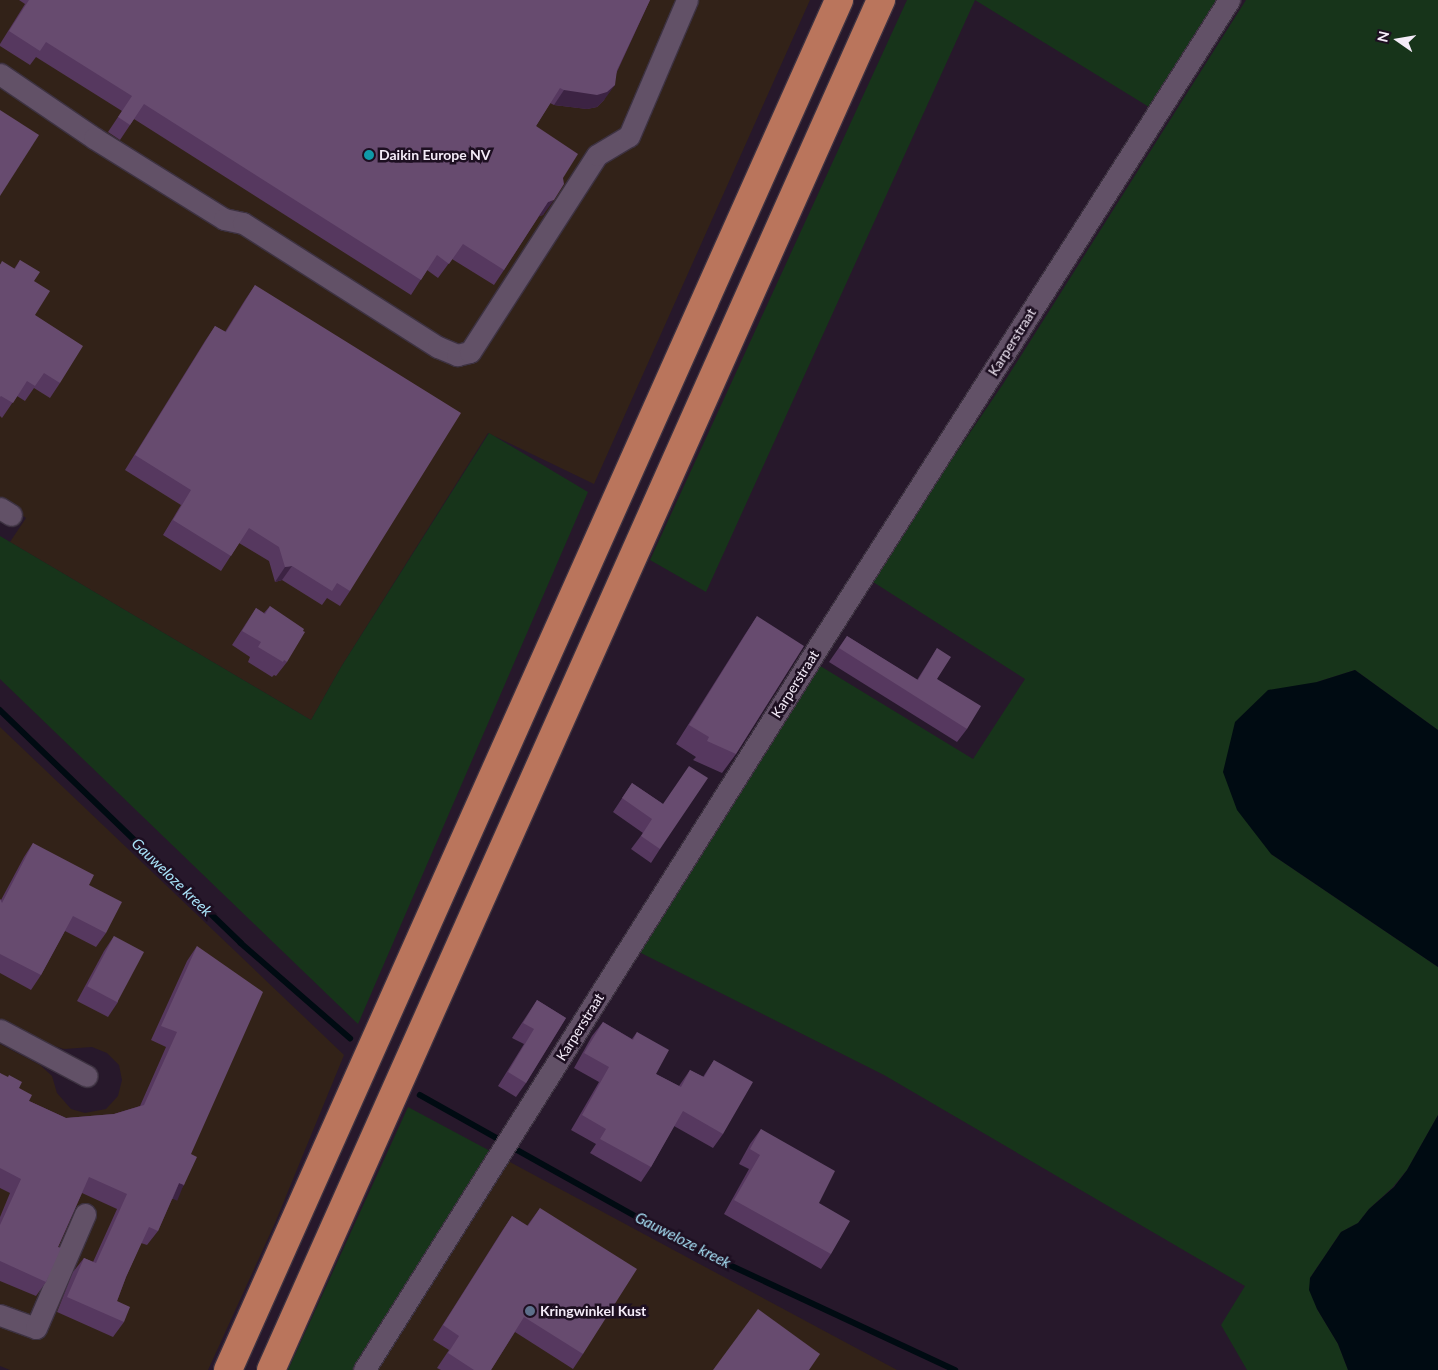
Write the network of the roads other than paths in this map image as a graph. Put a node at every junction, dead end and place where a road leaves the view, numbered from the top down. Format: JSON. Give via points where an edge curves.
{"nodes":[{"id":1,"x":687,"y":0,"type":"edge"},
{"id":2,"x":838,"y":0,"type":"edge"},
{"id":3,"x":881,"y":0,"type":"edge"},
{"id":4,"x":1229,"y":0,"type":"edge"},
{"id":5,"x":0,"y":74,"type":"edge"},
{"id":6,"x":0,"y":1030,"type":"edge"},
{"id":7,"x":87,"y":1076,"type":"dead end"},
{"id":8,"x":85,"y":1214,"type":"dead end"},
{"id":9,"x":0,"y":1315,"type":"edge"},
{"id":10,"x":228,"y":1370,"type":"edge"},
{"id":11,"x":271,"y":1370,"type":"edge"},
{"id":12,"x":364,"y":1370,"type":"edge"}],
"edges":[{"from":1,"to":5,"type":"street","via":[[629,136],[597,155],[470,352],[457,355],[438,347],[243,223],[224,219],[94,138]]},
{"from":2,"to":10,"type":"highway"},
{"from":3,"to":11,"type":"highway"},
{"from":4,"to":12,"type":"street","name":"Karperstraat"},
{"from":6,"to":7,"type":"street"},
{"from":8,"to":9,"type":"street","via":[[36,1328]]}]}
